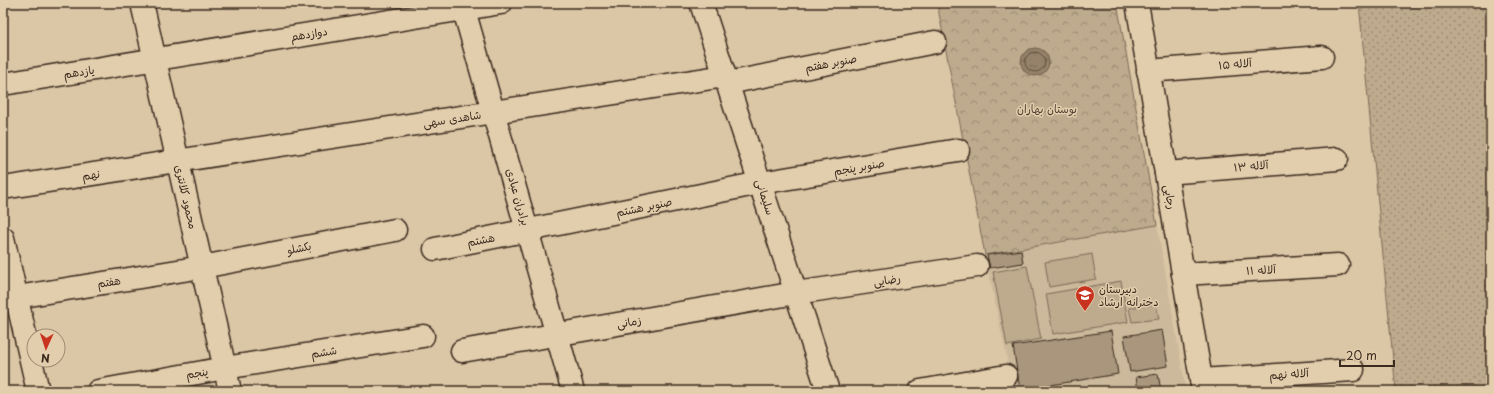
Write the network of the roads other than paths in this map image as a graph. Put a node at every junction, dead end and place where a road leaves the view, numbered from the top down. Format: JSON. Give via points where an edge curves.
{"nodes":[{"id":1,"x":142,"y":3,"type":"edge"},
{"id":2,"x":501,"y":3,"type":"edge"},
{"id":3,"x":701,"y":3,"type":"edge"},
{"id":4,"x":1137,"y":3,"type":"edge"},
{"id":5,"x":463,"y":6,"type":"edge"},
{"id":6,"x":934,"y":42,"type":"dead end"},
{"id":7,"x":1322,"y":57,"type":"dead end"},
{"id":8,"x":155,"y":60,"type":"junction"},
{"id":9,"x":1148,"y":71,"type":"junction"},
{"id":10,"x":726,"y":80,"type":"junction"},
{"id":11,"x":3,"y":84,"type":"edge"},
{"id":12,"x":494,"y":112,"type":"junction"},
{"id":13,"x":958,"y":150,"type":"dead end"},
{"id":14,"x":1337,"y":159,"type":"dead end"},
{"id":15,"x":178,"y":161,"type":"junction"},
{"id":16,"x":1166,"y":173,"type":"junction"},
{"id":17,"x":760,"y":183,"type":"junction"},
{"id":18,"x":3,"y":188,"type":"edge"},
{"id":19,"x":395,"y":230,"type":"dead end"},
{"id":20,"x":527,"y":231,"type":"junction"},
{"id":21,"x":3,"y":238,"type":"edge"},
{"id":22,"x":435,"y":249,"type":"dead end"},
{"id":23,"x":1338,"y":265,"type":"dead end"},
{"id":24,"x":202,"y":266,"type":"junction"},
{"id":25,"x":977,"y":266,"type":"dead end"},
{"id":26,"x":1183,"y":274,"type":"junction"},
{"id":27,"x":796,"y":294,"type":"junction"},
{"id":28,"x":13,"y":309,"type":"edge"},
{"id":29,"x":558,"y":335,"type":"junction"},
{"id":30,"x":423,"y":336,"type":"dead end"},
{"id":31,"x":462,"y":351,"type":"dead end"},
{"id":32,"x":225,"y":368,"type":"junction"},
{"id":33,"x":1353,"y":370,"type":"dead end"},
{"id":34,"x":1006,"y":376,"type":"dead end"},
{"id":35,"x":1202,"y":386,"type":"edge"},
{"id":36,"x":38,"y":391,"type":"edge"},
{"id":37,"x":98,"y":391,"type":"edge"},
{"id":38,"x":230,"y":391,"type":"edge"},
{"id":39,"x":573,"y":391,"type":"edge"},
{"id":40,"x":828,"y":391,"type":"edge"},
{"id":41,"x":920,"y":391,"type":"edge"}],
"edges":[{"from":1,"to":8,"type":"street","name":"محمود کلانتری"},
{"from":2,"to":5,"type":"street","name":"دوازدهم"},
{"from":3,"to":10,"type":"street","name":"سلیمانی"},
{"from":4,"to":9,"type":"street","name":"رجایی"},
{"from":5,"to":8,"type":"street","name":"دوازدهم"},
{"from":5,"to":12,"type":"street","name":"برادران عبادی"},
{"from":6,"to":10,"type":"street","name":"صنوبر هفتم"},
{"from":7,"to":9,"type":"street","name":"آلاله ۱۵"},
{"from":8,"to":11,"type":"street","name":"یازدهم"},
{"from":8,"to":15,"type":"street","name":"محمود کلانتری"},
{"from":9,"to":16,"type":"street","name":"رجایی"},
{"from":10,"to":12,"type":"street","name":"شاهدی سهی"},
{"from":10,"to":17,"type":"street","name":"سلیمانی"},
{"from":12,"to":15,"type":"street","name":"شاهدی سهی"},
{"from":12,"to":20,"type":"street","name":"برادران عبادی"},
{"from":13,"to":17,"type":"street","name":"صنوبر پنجم"},
{"from":14,"to":16,"type":"street","name":"آلاله ۱۳"},
{"from":15,"to":18,"type":"street","name":"نهم"},
{"from":15,"to":24,"type":"street","name":"محمود کلانتری"},
{"from":16,"to":26,"type":"street","name":"رجایی"},
{"from":17,"to":20,"type":"street","name":"صنوبر هشتم"},
{"from":17,"to":27,"type":"street","name":"سلیمانی"},
{"from":19,"to":24,"type":"street","name":"بکشلو"},
{"from":20,"to":22,"type":"street","name":"هشتم"},
{"from":20,"to":29,"type":"street","name":"برادران عبادی"},
{"from":21,"to":28,"type":"street"},
{"from":23,"to":26,"type":"street","name":"آلاله ۱۱"},
{"from":24,"to":28,"type":"street","name":"هفتم"},
{"from":24,"to":32,"type":"street","name":"محمود کلانتری"},
{"from":25,"to":27,"type":"street","name":"رضایی"},
{"from":26,"to":35,"type":"street","name":"رجایی"},
{"from":27,"to":29,"type":"street","name":"زمانی"},
{"from":27,"to":40,"type":"street","name":"سلیمانی"},
{"from":28,"to":36,"type":"street"},
{"from":29,"to":31,"type":"street","name":"زمانی"},
{"from":29,"to":39,"type":"street","name":"برادران عبادی"},
{"from":30,"to":32,"type":"street","name":"ششم"},
{"from":32,"to":37,"type":"street","name":"پنجم"},
{"from":32,"to":38,"type":"street","name":"محمود کلانتری"},
{"from":33,"to":35,"type":"street","name":"آلاله نهم"},
{"from":34,"to":41,"type":"street"}]}
